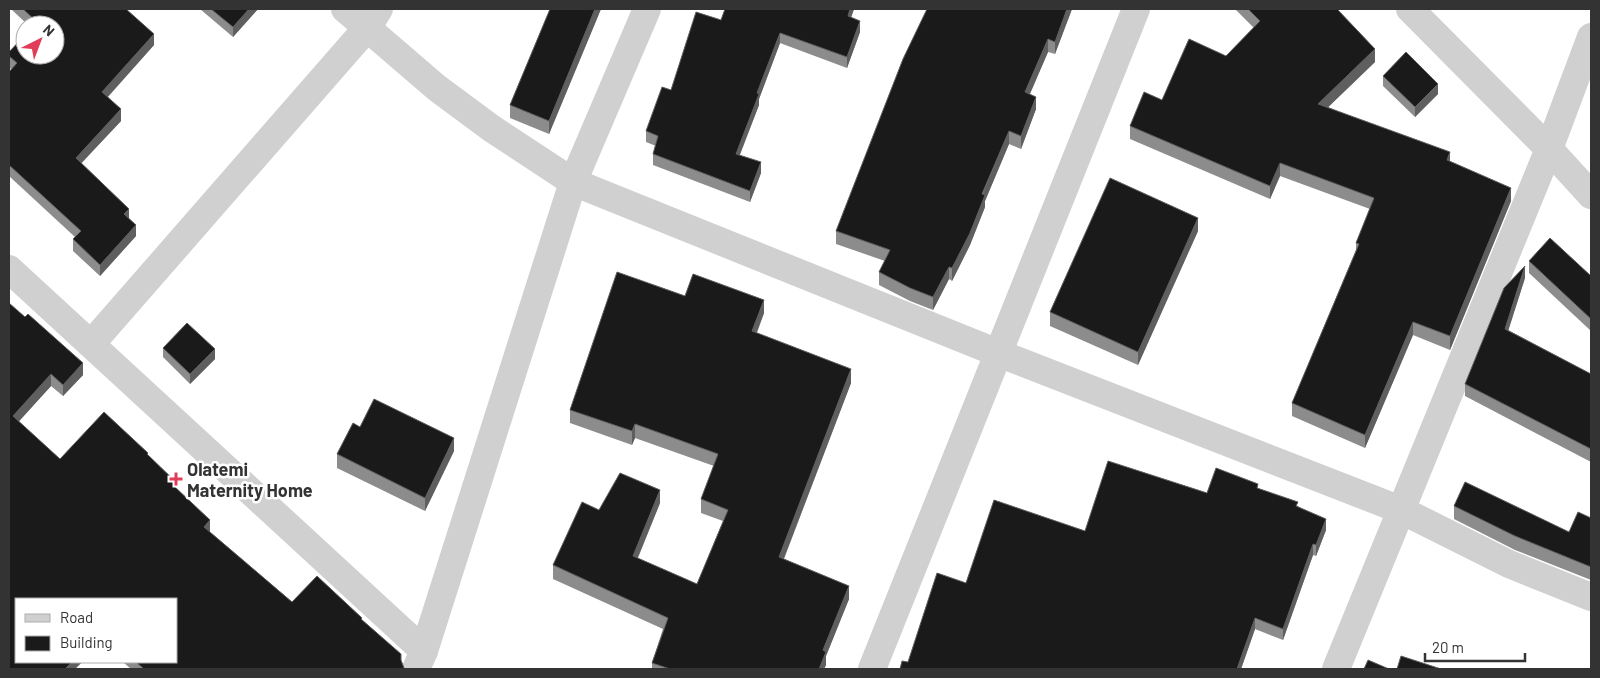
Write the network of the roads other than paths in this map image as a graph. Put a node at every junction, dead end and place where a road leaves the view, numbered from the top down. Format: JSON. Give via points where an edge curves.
{"nodes":[{"id":1,"x":345,"y":9,"type":"edge"},
{"id":2,"x":647,"y":9,"type":"edge"},
{"id":3,"x":1136,"y":9,"type":"edge"},
{"id":4,"x":1410,"y":9,"type":"edge"},
{"id":5,"x":373,"y":18,"type":"edge"},
{"id":6,"x":1591,"y":37,"type":"edge"},
{"id":7,"x":1549,"y":149,"type":"junction"},
{"id":8,"x":573,"y":182,"type":"junction"},
{"id":9,"x":1591,"y":195,"type":"edge"},
{"id":10,"x":9,"y":269,"type":"edge"},
{"id":11,"x":91,"y":344,"type":"junction"},
{"id":12,"x":998,"y":353,"type":"junction"},
{"id":13,"x":1401,"y":510,"type":"junction"},
{"id":14,"x":1591,"y":597,"type":"edge"},
{"id":15,"x":420,"y":660,"type":"edge"},
{"id":16,"x":872,"y":669,"type":"edge"},
{"id":17,"x":1336,"y":669,"type":"edge"}],
"edges":[{"from":1,"to":5,"type":"street"},
{"from":2,"to":8,"type":"street"},
{"from":3,"to":12,"type":"street"},
{"from":4,"to":7,"type":"street"},
{"from":5,"to":8,"type":"street","via":[[436,88]]},
{"from":5,"to":11,"type":"street"},
{"from":6,"to":7,"type":"street"},
{"from":7,"to":9,"type":"street"},
{"from":7,"to":13,"type":"street"},
{"from":8,"to":12,"type":"street"},
{"from":8,"to":15,"type":"street"},
{"from":10,"to":11,"type":"street"},
{"from":11,"to":15,"type":"street"},
{"from":12,"to":13,"type":"street"},
{"from":12,"to":16,"type":"street"},
{"from":13,"to":14,"type":"street","via":[[1509,564]]},
{"from":13,"to":17,"type":"street"}]}
